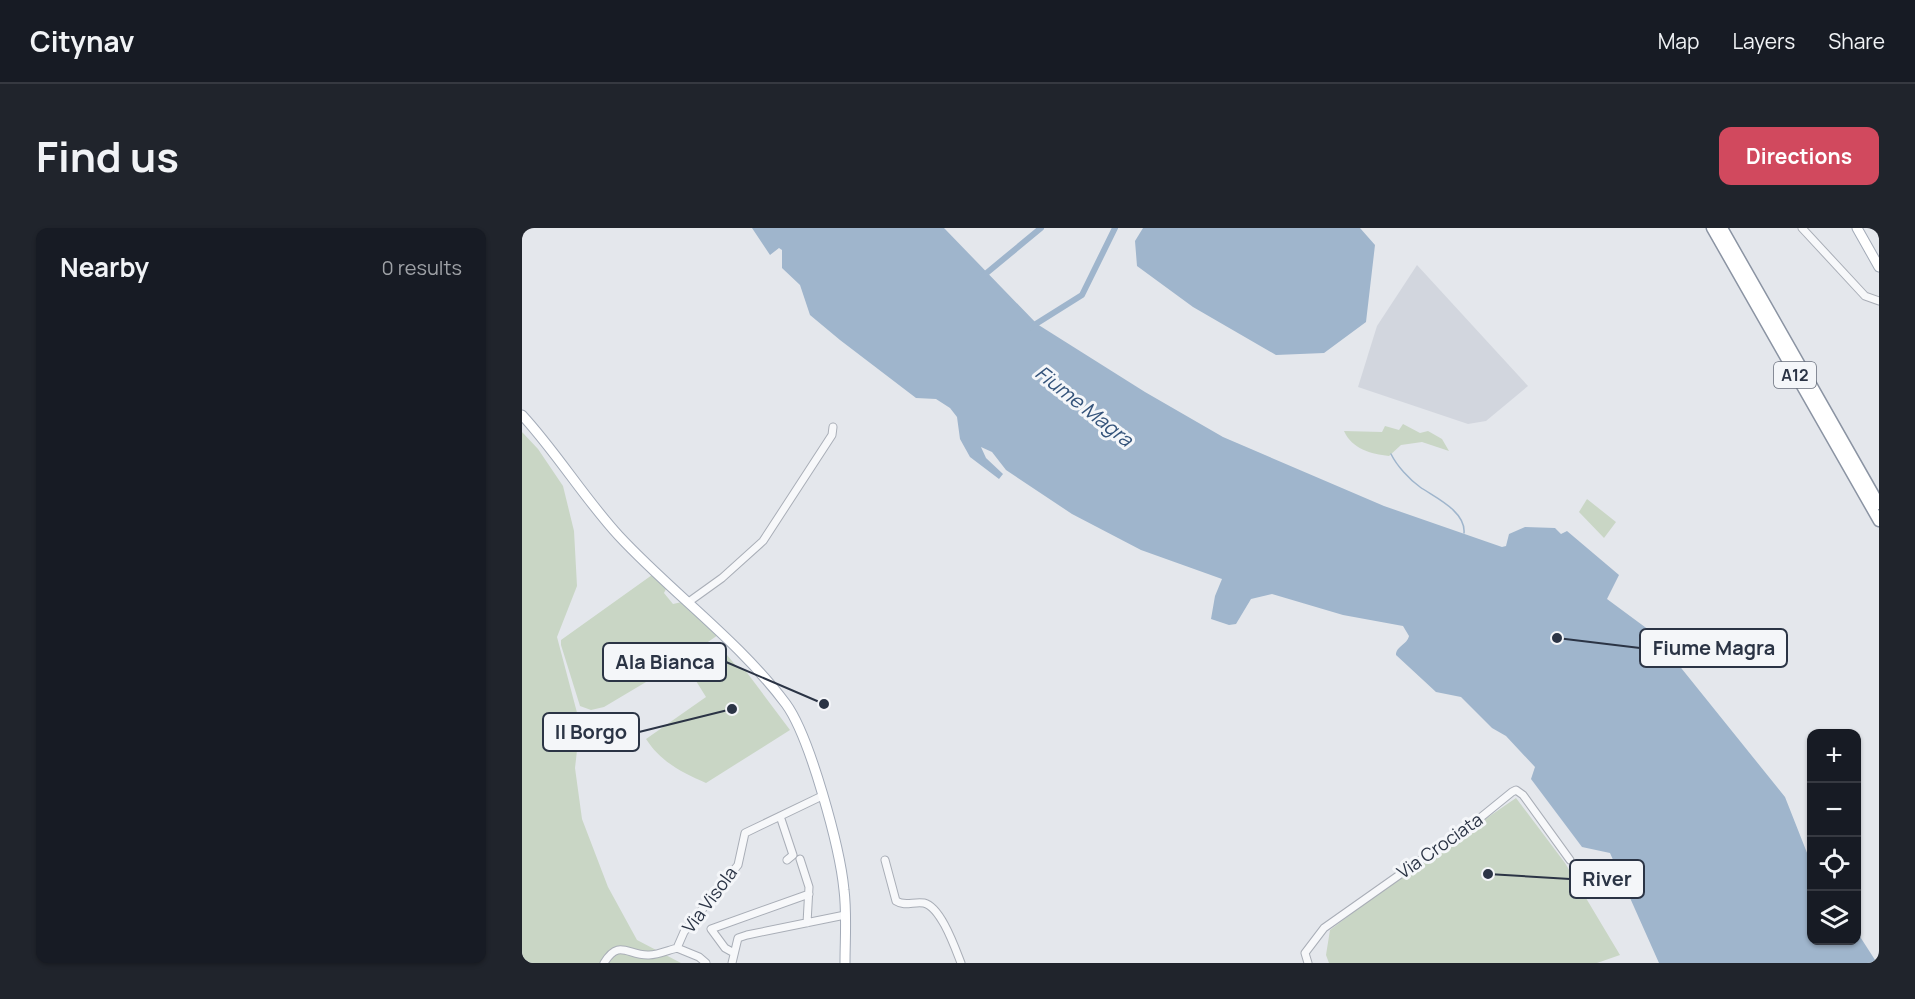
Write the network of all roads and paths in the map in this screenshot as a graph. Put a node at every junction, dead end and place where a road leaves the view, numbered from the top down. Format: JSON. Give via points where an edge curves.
{"nodes":[{"id":1,"x":1712,"y":228,"type":"edge"},
{"id":2,"x":1722,"y":228,"type":"edge"},
{"id":3,"x":1802,"y":228,"type":"edge"},
{"id":4,"x":1857,"y":228,"type":"edge"},
{"id":5,"x":1879,"y":267,"type":"edge"},
{"id":6,"x":1879,"y":301,"type":"edge"},
{"id":7,"x":522,"y":415,"type":"edge"},
{"id":8,"x":833,"y":427,"type":"dead end"},
{"id":9,"x":1879,"y":504,"type":"edge"},
{"id":10,"x":1879,"y":521,"type":"edge"},
{"id":11,"x":690,"y":602,"type":"junction"},
{"id":12,"x":822,"y":796,"type":"junction"},
{"id":13,"x":780,"y":816,"type":"junction"},
{"id":14,"x":800,"y":859,"type":"dead end"},
{"id":15,"x":787,"y":860,"type":"dead end"},
{"id":16,"x":885,"y":860,"type":"dead end"},
{"id":17,"x":1570,"y":860,"type":"dead end"},
{"id":18,"x":809,"y":894,"type":"junction"},
{"id":19,"x":845,"y":915,"type":"junction"},
{"id":20,"x":807,"y":922,"type":"junction"},
{"id":21,"x":677,"y":948,"type":"junction"},
{"id":22,"x":734,"y":953,"type":"junction"},
{"id":23,"x":604,"y":963,"type":"edge"},
{"id":24,"x":706,"y":963,"type":"edge"},
{"id":25,"x":732,"y":963,"type":"edge"},
{"id":26,"x":845,"y":963,"type":"edge"},
{"id":27,"x":961,"y":963,"type":"edge"},
{"id":28,"x":1308,"y":963,"type":"edge"}],
"edges":[{"from":1,"to":10,"type":"highway","number":"A12"},
{"from":2,"to":9,"type":"highway","number":"A12"},
{"from":3,"to":6,"type":"street","via":[[1865,296]]},
{"from":4,"to":5,"type":"main road"},
{"from":7,"to":11,"type":"main road","via":[[618,535]]},
{"from":8,"to":11,"type":"street","via":[[832,435],[763,541]]},
{"from":11,"to":12,"type":"main road","via":[[786,705]]},
{"from":12,"to":13,"type":"street","name":"Via Visola"},
{"from":12,"to":19,"type":"main road","via":[[843,880]]},
{"from":13,"to":15,"type":"street","via":[[793,855]]},
{"from":13,"to":21,"type":"street","name":"Via Visola","via":[[745,833],[738,865],[696,915]]},
{"from":14,"to":18,"type":"street","via":[[806,870]]},
{"from":16,"to":27,"type":"street","via":[[896,901],[921,902],[932,908],[942,920]]},
{"from":17,"to":28,"type":"street","name":"Via Crociata","via":[[1516,790],[1324,928],[1305,953]]},
{"from":18,"to":20,"type":"street"},
{"from":18,"to":22,"type":"street","name":"Via Visola","via":[[711,929],[725,948]]},
{"from":19,"to":20,"type":"street"},
{"from":19,"to":26,"type":"main road"},
{"from":20,"to":22,"type":"street","via":[[738,938]]},
{"from":21,"to":23,"type":"street","via":[[649,956],[619,949],[610,952]]},
{"from":21,"to":24,"type":"street","name":"Via Visola"},
{"from":22,"to":25,"type":"street"}]}
